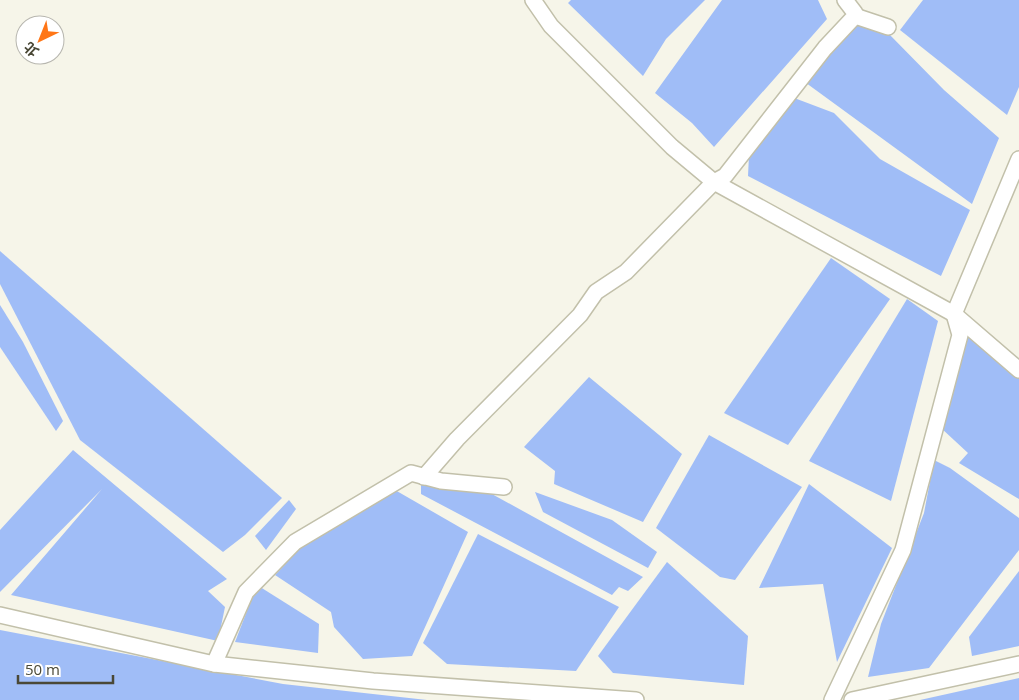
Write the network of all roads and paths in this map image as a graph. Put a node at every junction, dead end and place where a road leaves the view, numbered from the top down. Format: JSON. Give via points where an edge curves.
{"nodes":[{"id":1,"x":533,"y":0,"type":"edge"},
{"id":2,"x":845,"y":0,"type":"edge"},
{"id":3,"x":855,"y":16,"type":"junction"},
{"id":4,"x":888,"y":27,"type":"dead end"},
{"id":5,"x":1019,"y":159,"type":"edge"},
{"id":6,"x":714,"y":182,"type":"junction"},
{"id":7,"x":954,"y":314,"type":"junction"},
{"id":8,"x":1019,"y":370,"type":"edge"},
{"id":9,"x":424,"y":477,"type":"junction"},
{"id":10,"x":504,"y":488,"type":"dead end"},
{"id":11,"x":0,"y":615,"type":"edge"},
{"id":12,"x":214,"y":664,"type":"junction"},
{"id":13,"x":1019,"y":664,"type":"edge"},
{"id":14,"x":636,"y":700,"type":"edge"},
{"id":15,"x":832,"y":700,"type":"edge"},
{"id":16,"x":852,"y":700,"type":"edge"}],
"edges":[{"from":1,"to":6,"type":"street","via":[[551,26],[672,147]]},
{"from":2,"to":3,"type":"street"},
{"from":3,"to":4,"type":"street"},
{"from":3,"to":6,"type":"street","via":[[825,48],[726,176]]},
{"from":5,"to":7,"type":"street"},
{"from":6,"to":7,"type":"street"},
{"from":6,"to":9,"type":"street","via":[[626,272],[596,292],[580,315],[457,439]]},
{"from":7,"to":8,"type":"street"},
{"from":7,"to":15,"type":"street","via":[[960,335],[903,550]]},
{"from":9,"to":10,"type":"street"},
{"from":9,"to":12,"type":"street","via":[[411,474],[295,542],[246,592]]},
{"from":11,"to":12,"type":"street"},
{"from":12,"to":14,"type":"street","via":[[373,681]]},
{"from":13,"to":16,"type":"street"}]}
